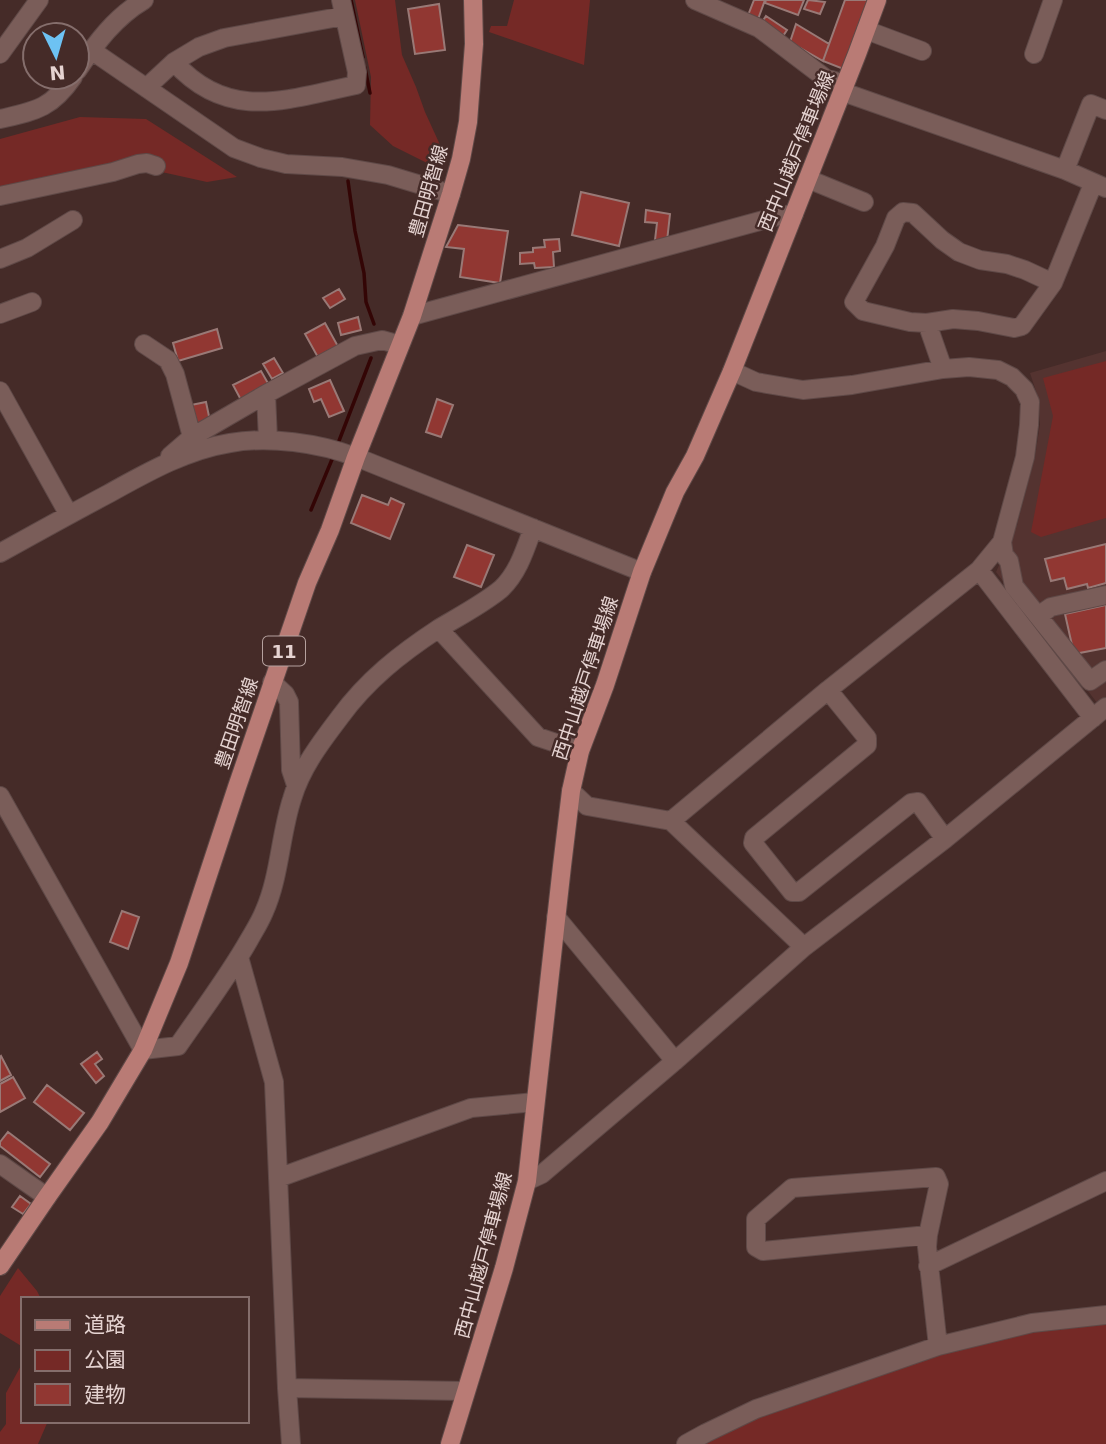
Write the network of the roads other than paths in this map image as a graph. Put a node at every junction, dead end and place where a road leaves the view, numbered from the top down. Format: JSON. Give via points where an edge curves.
{"nodes":[{"id":1,"x":39,"y":0,"type":"edge"},
{"id":2,"x":473,"y":0,"type":"edge"},
{"id":3,"x":695,"y":0,"type":"edge"},
{"id":4,"x":877,"y":0,"type":"edge"},
{"id":5,"x":1054,"y":0,"type":"edge"},
{"id":6,"x":135,"y":2,"type":"edge"},
{"id":7,"x":343,"y":8,"type":"edge"},
{"id":8,"x":866,"y":30,"type":"junction"},
{"id":9,"x":91,"y":50,"type":"joint"},
{"id":10,"x":922,"y":51,"type":"dead end"},
{"id":11,"x":0,"y":54,"type":"edge"},
{"id":12,"x":1034,"y":54,"type":"dead end"},
{"id":13,"x":174,"y":62,"type":"junction"},
{"id":14,"x":146,"y":88,"type":"junction"},
{"id":15,"x":844,"y":88,"type":"junction"},
{"id":16,"x":61,"y":91,"type":"edge"},
{"id":17,"x":1106,"y":110,"type":"edge"},
{"id":18,"x":0,"y":119,"type":"edge"},
{"id":19,"x":156,"y":166,"type":"dead end"},
{"id":20,"x":1065,"y":170,"type":"junction"},
{"id":21,"x":808,"y":179,"type":"junction"},
{"id":22,"x":1099,"y":186,"type":"edge"},
{"id":23,"x":451,"y":194,"type":"junction"},
{"id":24,"x":0,"y":196,"type":"edge"},
{"id":25,"x":864,"y":202,"type":"dead end"},
{"id":26,"x":794,"y":214,"type":"junction"},
{"id":27,"x":73,"y":220,"type":"dead end"},
{"id":28,"x":0,"y":259,"type":"edge"},
{"id":29,"x":1053,"y":284,"type":"junction"},
{"id":30,"x":32,"y":302,"type":"dead end"},
{"id":31,"x":0,"y":314,"type":"edge"},
{"id":32,"x":412,"y":316,"type":"junction"},
{"id":33,"x":927,"y":323,"type":"junction"},
{"id":34,"x":144,"y":344,"type":"dead end"},
{"id":35,"x":400,"y":345,"type":"junction"},
{"id":36,"x":943,"y":369,"type":"junction"},
{"id":37,"x":732,"y":371,"type":"junction"},
{"id":38,"x":0,"y":391,"type":"edge"},
{"id":39,"x":266,"y":394,"type":"junction"},
{"id":40,"x":192,"y":437,"type":"junction"},
{"id":41,"x":268,"y":440,"type":"junction"},
{"id":42,"x":356,"y":457,"type":"junction"},
{"id":43,"x":153,"y":469,"type":"junction"},
{"id":44,"x":69,"y":515,"type":"junction"},
{"id":45,"x":533,"y":528,"type":"junction"},
{"id":46,"x":1002,"y":542,"type":"junction"},
{"id":47,"x":0,"y":553,"type":"edge"},
{"id":48,"x":979,"y":570,"type":"junction"},
{"id":49,"x":642,"y":572,"type":"junction"},
{"id":50,"x":1106,"y":595,"type":"edge"},
{"id":51,"x":1038,"y":616,"type":"junction"},
{"id":52,"x":439,"y":629,"type":"junction"},
{"id":53,"x":1106,"y":670,"type":"edge"},
{"id":54,"x":272,"y":682,"type":"junction"},
{"id":55,"x":828,"y":690,"type":"junction"},
{"id":56,"x":1100,"y":713,"type":"edge"},
{"id":57,"x":580,"y":751,"type":"junction"},
{"id":58,"x":296,"y":785,"type":"junction"},
{"id":59,"x":571,"y":791,"type":"junction"},
{"id":60,"x":0,"y":796,"type":"edge"},
{"id":61,"x":671,"y":821,"type":"junction"},
{"id":62,"x":945,"y":839,"type":"junction"},
{"id":63,"x":556,"y":917,"type":"junction"},
{"id":64,"x":804,"y":947,"type":"junction"},
{"id":65,"x":239,"y":957,"type":"junction"},
{"id":66,"x":143,"y":1050,"type":"junction"},
{"id":67,"x":675,"y":1061,"type":"junction"},
{"id":68,"x":535,"y":1102,"type":"junction"},
{"id":69,"x":0,"y":1164,"type":"edge"},
{"id":70,"x":278,"y":1178,"type":"junction"},
{"id":71,"x":527,"y":1181,"type":"junction"},
{"id":72,"x":1106,"y":1181,"type":"edge"},
{"id":73,"x":47,"y":1197,"type":"junction"},
{"id":74,"x":928,"y":1235,"type":"junction"},
{"id":75,"x":2,"y":1260,"type":"edge"},
{"id":76,"x":928,"y":1266,"type":"junction"},
{"id":77,"x":1106,"y":1315,"type":"edge"},
{"id":78,"x":938,"y":1346,"type":"junction"},
{"id":79,"x":287,"y":1388,"type":"junction"},
{"id":80,"x":465,"y":1391,"type":"junction"},
{"id":81,"x":291,"y":1444,"type":"edge"},
{"id":82,"x":450,"y":1444,"type":"edge"},
{"id":83,"x":686,"y":1444,"type":"edge"}],
"edges":[{"from":1,"to":11,"type":"street"},
{"from":2,"to":23,"type":"main road","name":"豊田明智線","number":"11","via":[[468,122]]},
{"from":3,"to":15,"type":"street","via":[[759,28]]},
{"from":4,"to":8,"type":"main road","name":"西中山越戸停車場線"},
{"from":5,"to":12,"type":"street"},
{"from":6,"to":9,"type":"street"},
{"from":7,"to":13,"type":"street","via":[[224,38]]},
{"from":7,"to":13,"type":"street","via":[[356,85],[277,101],[240,101],[200,84]]},
{"from":8,"to":10,"type":"street"},
{"from":8,"to":15,"type":"main road","name":"西中山越戸停車場線"},
{"from":9,"to":14,"type":"street"},
{"from":13,"to":14,"type":"street"},
{"from":14,"to":23,"type":"street","via":[[234,148],[261,158],[388,175]]},
{"from":15,"to":20,"type":"street"},
{"from":15,"to":21,"type":"main road","name":"西中山越戸停車場線"},
{"from":16,"to":18,"type":"street","via":[[43,108]]},
{"from":17,"to":20,"type":"street","via":[[1091,104]]},
{"from":19,"to":24,"type":"street","via":[[138,164]]},
{"from":20,"to":22,"type":"street"},
{"from":21,"to":25,"type":"street"},
{"from":21,"to":26,"type":"main road","name":"西中山越戸停車場線"},
{"from":22,"to":29,"type":"street"},
{"from":23,"to":32,"type":"main road","name":"豊田明智線","number":"11"},
{"from":26,"to":32,"type":"street"},
{"from":26,"to":37,"type":"main road","name":"西中山越戸停車場線"},
{"from":27,"to":28,"type":"street"},
{"from":29,"to":33,"type":"street","via":[[1022,326],[953,319]]},
{"from":29,"to":33,"type":"street","via":[[1026,270],[959,252],[913,213],[903,212],[854,302],[863,310]]},
{"from":30,"to":31,"type":"street"},
{"from":32,"to":35,"type":"main road","name":"豊田明智線","number":"11"},
{"from":33,"to":36,"type":"street"},
{"from":34,"to":40,"type":"street","via":[[168,360]]},
{"from":35,"to":39,"type":"street","via":[[382,340],[355,346]]},
{"from":35,"to":42,"type":"main road","name":"豊田明智線","number":"11"},
{"from":36,"to":37,"type":"street","via":[[803,390],[756,382]]},
{"from":36,"to":46,"type":"street","via":[[998,370],[1024,389],[1030,402],[1025,457]]},
{"from":37,"to":49,"type":"main road","name":"西中山越戸停車場線"},
{"from":38,"to":44,"type":"street"},
{"from":39,"to":40,"type":"street"},
{"from":39,"to":41,"type":"street"},
{"from":40,"to":43,"type":"street"},
{"from":41,"to":42,"type":"street","via":[[334,449]]},
{"from":41,"to":43,"type":"street","via":[[202,449]]},
{"from":42,"to":45,"type":"street"},
{"from":42,"to":54,"type":"main road","name":"豊田明智線","number":"11"},
{"from":43,"to":44,"type":"street"},
{"from":44,"to":47,"type":"street"},
{"from":45,"to":49,"type":"street"},
{"from":45,"to":52,"type":"street","via":[[520,564],[501,588]]},
{"from":46,"to":48,"type":"street"},
{"from":46,"to":51,"type":"street","via":[[1014,586]]},
{"from":48,"to":55,"type":"street"},
{"from":48,"to":56,"type":"street"},
{"from":49,"to":57,"type":"main road","name":"西中山越戸停車場線"},
{"from":50,"to":51,"type":"street","via":[[1051,607]]},
{"from":51,"to":53,"type":"street","via":[[1090,681]]},
{"from":52,"to":57,"type":"street","via":[[538,737]]},
{"from":52,"to":58,"type":"street","via":[[375,677],[339,718]]},
{"from":54,"to":58,"type":"street","via":[[289,702],[290,770]]},
{"from":54,"to":66,"type":"main road","name":"豊田明智線","number":"11","via":[[179,963]]},
{"from":55,"to":61,"type":"street"},
{"from":55,"to":62,"type":"street","via":[[867,738],[867,746],[753,843],[792,892],[799,892],[911,803],[918,802]]},
{"from":56,"to":62,"type":"street"},
{"from":57,"to":59,"type":"main road","name":"西中山越戸停車場線"},
{"from":58,"to":65,"type":"street","via":[[276,879]]},
{"from":59,"to":61,"type":"street","via":[[587,806]]},
{"from":59,"to":63,"type":"main road","name":"西中山越戸停車場線"},
{"from":60,"to":66,"type":"street"},
{"from":61,"to":64,"type":"street"},
{"from":62,"to":64,"type":"street"},
{"from":63,"to":67,"type":"street"},
{"from":63,"to":68,"type":"main road","name":"西中山越戸停車場線"},
{"from":64,"to":67,"type":"street"},
{"from":65,"to":66,"type":"street","via":[[178,1046]]},
{"from":65,"to":70,"type":"street","via":[[274,1082]]},
{"from":66,"to":73,"type":"main road","name":"豊田明智線","number":"11"},
{"from":67,"to":71,"type":"street","via":[[542,1174]]},
{"from":68,"to":70,"type":"street","via":[[471,1108]]},
{"from":68,"to":71,"type":"main road","name":"西中山越戸停車場線"},
{"from":69,"to":73,"type":"street"},
{"from":70,"to":79,"type":"street"},
{"from":71,"to":80,"type":"main road","name":"西中山越戸停車場線"},
{"from":72,"to":76,"type":"street"},
{"from":73,"to":75,"type":"main road","name":"豊田明智線","number":"11"},
{"from":74,"to":74,"type":"street","via":[[939,1184],[936,1177],[792,1188],[756,1219],[756,1247],[763,1251]]},
{"from":74,"to":76,"type":"street"},
{"from":76,"to":78,"type":"street"},
{"from":77,"to":78,"type":"street","via":[[1032,1323]]},
{"from":78,"to":83,"type":"street","via":[[756,1409]]},
{"from":79,"to":80,"type":"street"},
{"from":79,"to":81,"type":"street"},
{"from":80,"to":82,"type":"main road","name":"西中山越戸停車場線"}]}
